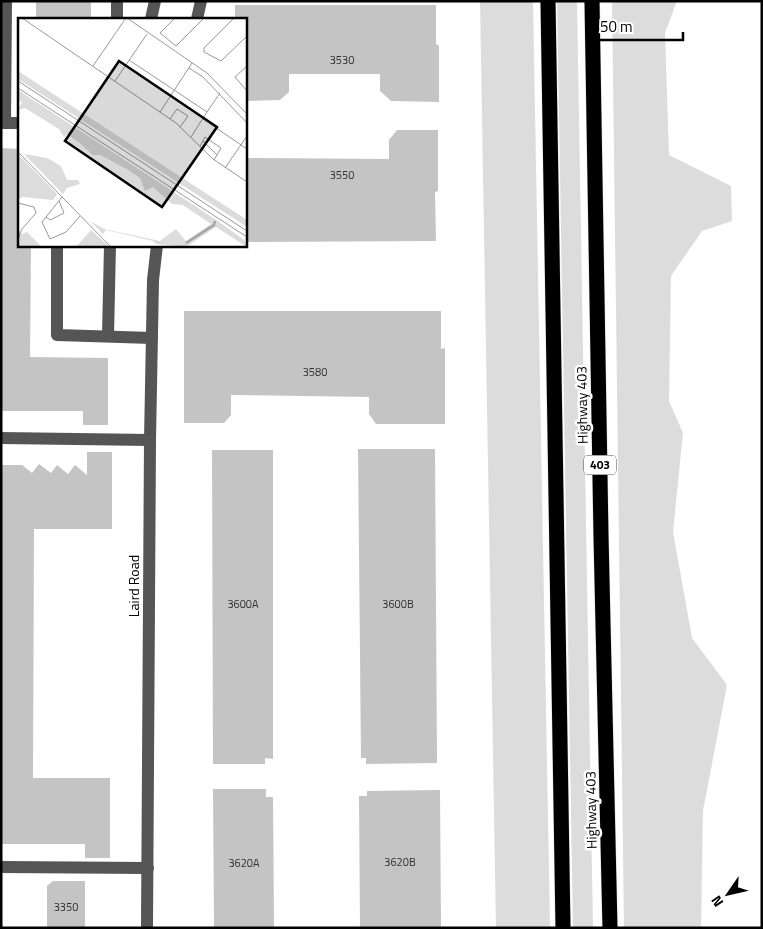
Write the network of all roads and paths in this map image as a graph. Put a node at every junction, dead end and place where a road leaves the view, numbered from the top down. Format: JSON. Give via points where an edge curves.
{"nodes":[{"id":1,"x":6,"y":1,"type":"edge"},
{"id":2,"x":117,"y":1,"type":"edge"},
{"id":3,"x":155,"y":1,"type":"edge"},
{"id":4,"x":201,"y":1,"type":"edge"},
{"id":5,"x":548,"y":1,"type":"edge"},
{"id":6,"x":592,"y":1,"type":"edge"},
{"id":7,"x":117,"y":18,"type":"edge"},
{"id":8,"x":151,"y":18,"type":"edge"},
{"id":9,"x":197,"y":18,"type":"edge"},
{"id":10,"x":3,"y":123,"type":"edge"},
{"id":11,"x":18,"y":123,"type":"edge"},
{"id":12,"x":57,"y":246,"type":"edge"},
{"id":13,"x":110,"y":246,"type":"edge"},
{"id":14,"x":157,"y":246,"type":"edge"},
{"id":15,"x":108,"y":336,"type":"junction"},
{"id":16,"x":152,"y":338,"type":"junction"},
{"id":17,"x":1,"y":438,"type":"edge"},
{"id":18,"x":150,"y":440,"type":"junction"},
{"id":19,"x":1,"y":867,"type":"edge"},
{"id":20,"x":148,"y":868,"type":"junction"},
{"id":21,"x":147,"y":928,"type":"edge"},
{"id":22,"x":563,"y":928,"type":"edge"},
{"id":23,"x":610,"y":928,"type":"edge"}],
"edges":[{"from":1,"to":10,"type":"street"},
{"from":2,"to":7,"type":"street"},
{"from":3,"to":8,"type":"street"},
{"from":4,"to":9,"type":"street"},
{"from":5,"to":22,"type":"highway","name":"Highway 403"},
{"from":6,"to":23,"type":"highway","name":"Highway 403","number":"403"},
{"from":10,"to":11,"type":"street"},
{"from":12,"to":15,"type":"street","via":[[57,335]]},
{"from":13,"to":15,"type":"street"},
{"from":14,"to":16,"type":"street","name":"Laird Road"},
{"from":15,"to":16,"type":"street"},
{"from":16,"to":18,"type":"street","name":"Laird Road"},
{"from":17,"to":18,"type":"street"},
{"from":18,"to":20,"type":"street","name":"Laird Road"},
{"from":19,"to":20,"type":"street"},
{"from":20,"to":21,"type":"street","name":"Laird Road"}]}
